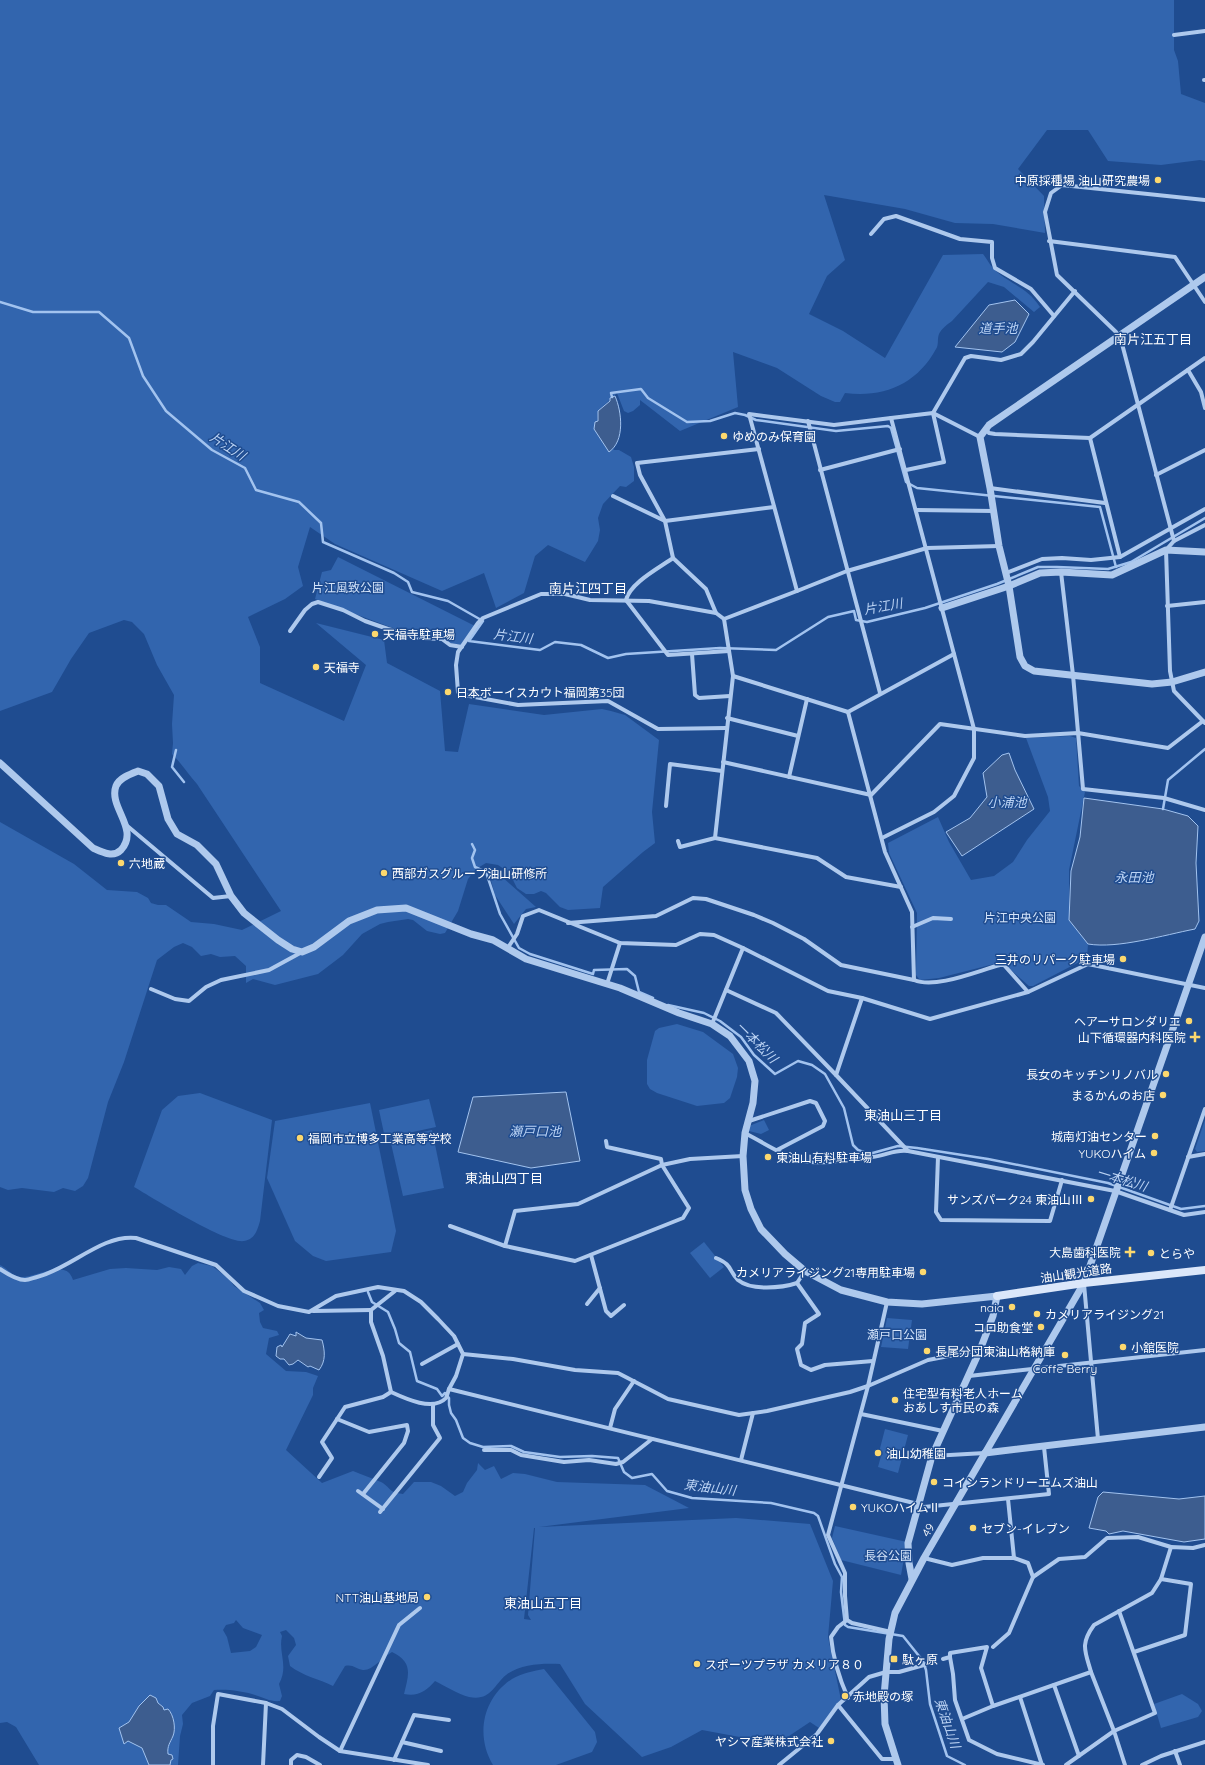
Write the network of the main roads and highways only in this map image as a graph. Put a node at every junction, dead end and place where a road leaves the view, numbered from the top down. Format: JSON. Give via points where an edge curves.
{"nodes":[{"id":1,"x":1205,"y":1270,"type":"edge"},
{"id":2,"x":997,"y":1296,"type":"road end"}],
"edges":[{"from":1,"to":2,"type":"main road","name":"油山観光道路","via":[[1084,1283]]}]}
